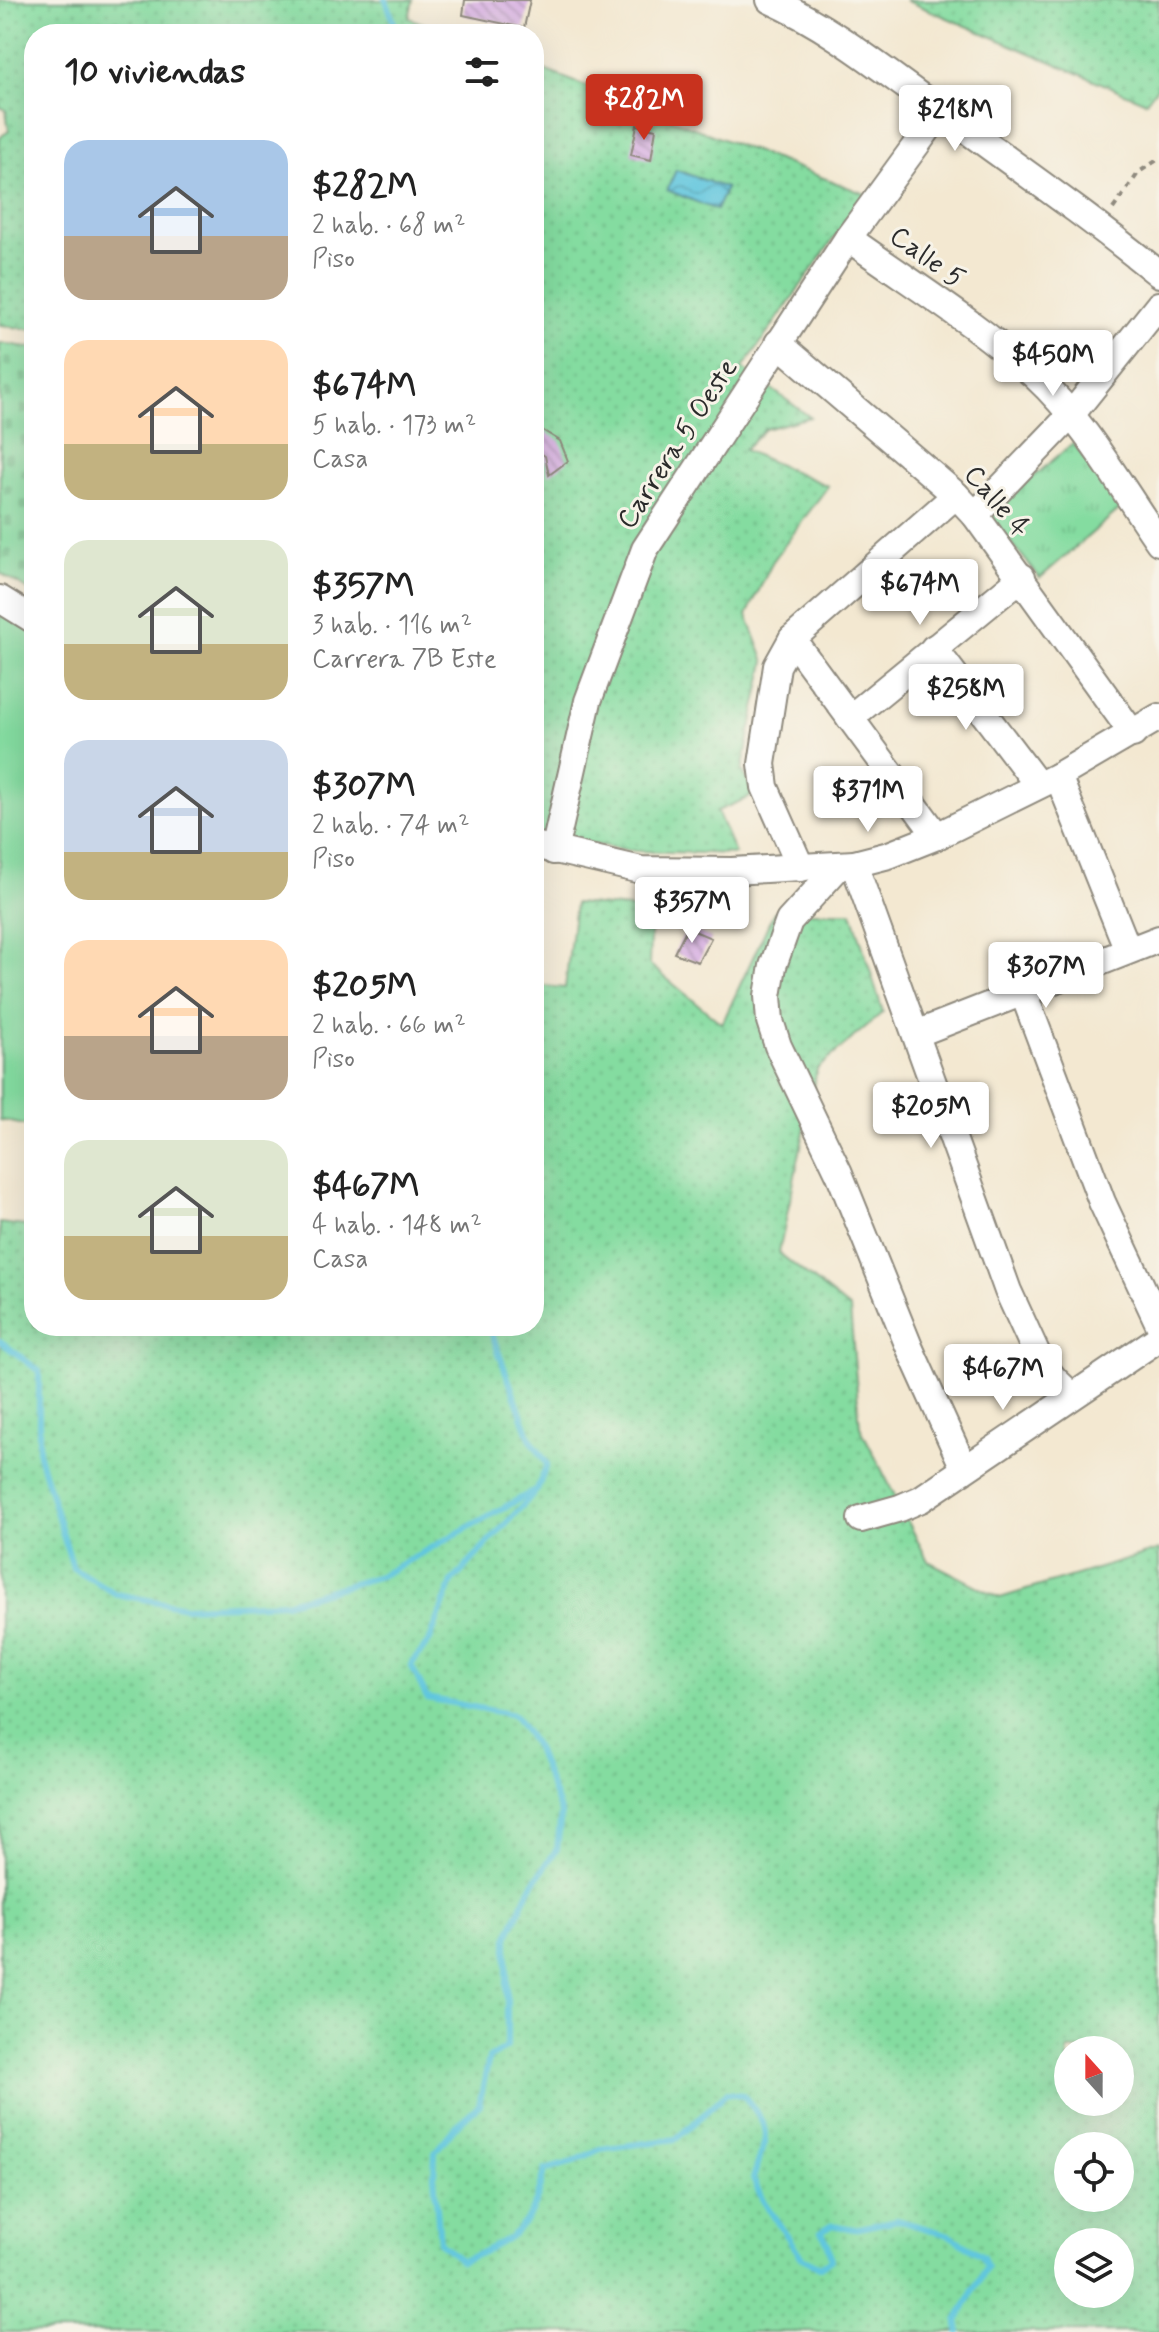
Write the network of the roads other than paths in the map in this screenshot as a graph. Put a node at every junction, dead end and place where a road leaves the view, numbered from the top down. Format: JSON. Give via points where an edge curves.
{"nodes":[{"id":1,"x":770,"y":0,"type":"edge"},
{"id":2,"x":941,"y":111,"type":"junction"},
{"id":3,"x":848,"y":238,"type":"junction"},
{"id":4,"x":1159,"y":274,"type":"edge"},
{"id":5,"x":1159,"y":305,"type":"edge"},
{"id":6,"x":778,"y":343,"type":"junction"},
{"id":7,"x":1071,"y":415,"type":"junction"},
{"id":8,"x":956,"y":495,"type":"junction"},
{"id":9,"x":975,"y":515,"type":"junction"},
{"id":10,"x":1159,"y":542,"type":"edge"},
{"id":11,"x":1022,"y":577,"type":"junction"},
{"id":12,"x":0,"y":599,"type":"edge"},
{"id":13,"x":24,"y":614,"type":"edge"},
{"id":14,"x":792,"y":639,"type":"junction"},
{"id":15,"x":934,"y":648,"type":"junction"},
{"id":16,"x":850,"y":718,"type":"junction"},
{"id":17,"x":1151,"y":726,"type":"edge"},
{"id":18,"x":1048,"y":780,"type":"junction"},
{"id":19,"x":937,"y":836,"type":"junction"},
{"id":20,"x":544,"y":848,"type":"edge"},
{"id":21,"x":846,"y":865,"type":"junction"},
{"id":22,"x":801,"y":868,"type":"junction"},
{"id":23,"x":1159,"y":939,"type":"edge"},
{"id":24,"x":1128,"y":950,"type":"junction"},
{"id":25,"x":1023,"y":992,"type":"junction"},
{"id":26,"x":916,"y":1034,"type":"junction"},
{"id":27,"x":1159,"y":1324,"type":"edge"},
{"id":28,"x":1159,"y":1338,"type":"edge"},
{"id":29,"x":1072,"y":1396,"type":"junction"},
{"id":30,"x":964,"y":1468,"type":"junction"},
{"id":31,"x":861,"y":1519,"type":"dead end"}],
"edges":[{"from":1,"to":2,"type":"street","via":[[843,40]]},
{"from":2,"to":3,"type":"street","name":"Carrera 5 Oeste"},
{"from":2,"to":4,"type":"street"},
{"from":3,"to":6,"type":"street","name":"Carrera 5 Oeste"},
{"from":3,"to":7,"type":"street","name":"Calle 5","via":[[988,338],[1035,376]]},
{"from":5,"to":7,"type":"street"},
{"from":6,"to":8,"type":"street","name":"Calle 4"},
{"from":6,"to":20,"type":"street","name":"Carrera 5 Oeste","via":[[645,549],[588,701]]},
{"from":7,"to":9,"type":"street"},
{"from":7,"to":10,"type":"street","name":"Calle 5"},
{"from":8,"to":9,"type":"street","name":"Calle 4"},
{"from":8,"to":14,"type":"street"},
{"from":9,"to":11,"type":"street","name":"Calle 4"},
{"from":11,"to":15,"type":"street"},
{"from":11,"to":17,"type":"street","name":"Calle 4"},
{"from":12,"to":13,"type":"street"},
{"from":14,"to":16,"type":"street"},
{"from":14,"to":22,"type":"street","via":[[777,666],[762,764],[765,787]]},
{"from":15,"to":16,"type":"street"},
{"from":15,"to":18,"type":"street"},
{"from":16,"to":19,"type":"street"},
{"from":17,"to":18,"type":"street"},
{"from":18,"to":19,"type":"street"},
{"from":18,"to":24,"type":"street"},
{"from":19,"to":21,"type":"street"},
{"from":20,"to":22,"type":"street","via":[[641,870]]},
{"from":21,"to":22,"type":"street"},
{"from":21,"to":26,"type":"street"},
{"from":21,"to":30,"type":"street","via":[[789,921],[773,966],[770,1021]]},
{"from":23,"to":24,"type":"street"},
{"from":24,"to":25,"type":"street"},
{"from":25,"to":26,"type":"street"},
{"from":25,"to":27,"type":"street","via":[[1102,1202]]},
{"from":26,"to":29,"type":"street","via":[[1013,1302],[1041,1363]]},
{"from":28,"to":29,"type":"street"},
{"from":29,"to":30,"type":"street"},
{"from":30,"to":31,"type":"street","via":[[921,1499]]}]}
